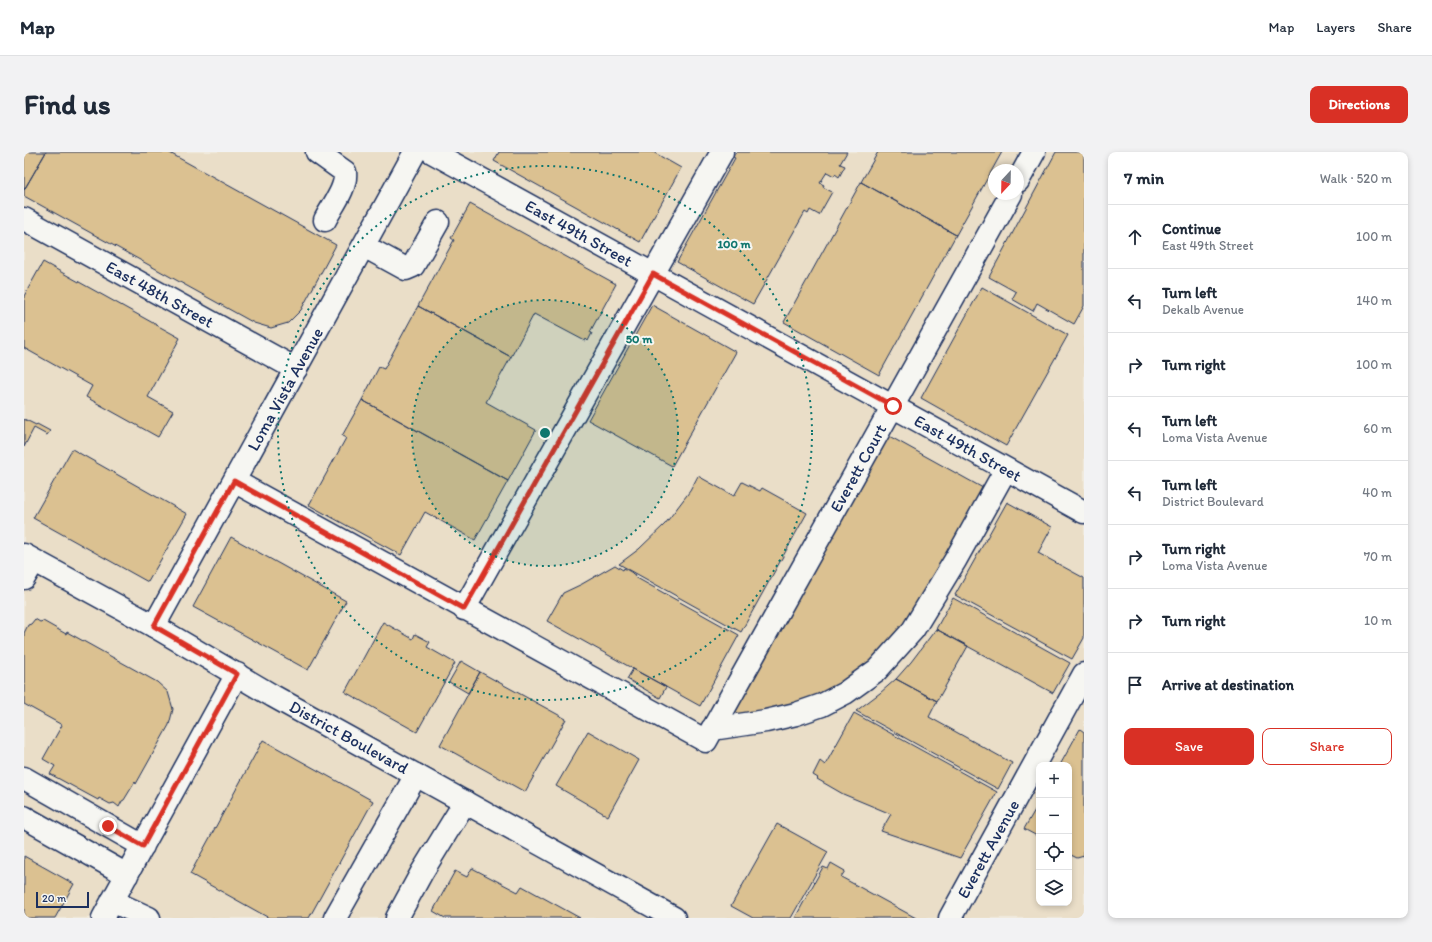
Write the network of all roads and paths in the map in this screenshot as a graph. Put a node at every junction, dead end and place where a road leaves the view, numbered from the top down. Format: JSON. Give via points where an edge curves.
{"nodes":[{"id":1,"x":317,"y":152,"type":"edge"},
{"id":2,"x":415,"y":152,"type":"edge"},
{"id":3,"x":432,"y":152,"type":"edge"},
{"id":4,"x":722,"y":152,"type":"edge"},
{"id":5,"x":1034,"y":152,"type":"edge"},
{"id":6,"x":1024,"y":170,"type":"edge"},
{"id":7,"x":1008,"y":200,"type":"edge"},
{"id":8,"x":24,"y":219,"type":"edge"},
{"id":9,"x":325,"y":220,"type":"dead end"},
{"id":10,"x":438,"y":222,"type":"dead end"},
{"id":11,"x":364,"y":246,"type":"junction"},
{"id":12,"x":653,"y":274,"type":"junction"},
{"id":13,"x":296,"y":369,"type":"junction"},
{"id":14,"x":893,"y":406,"type":"junction"},
{"id":15,"x":1006,"y":469,"type":"junction"},
{"id":16,"x":234,"y":481,"type":"junction"},
{"id":17,"x":1084,"y":512,"type":"edge"},
{"id":18,"x":27,"y":565,"type":"edge"},
{"id":19,"x":464,"y":609,"type":"junction"},
{"id":20,"x":154,"y":626,"type":"junction"},
{"id":21,"x":237,"y":674,"type":"junction"},
{"id":22,"x":1084,"y":674,"type":"edge"},
{"id":23,"x":709,"y":735,"type":"junction"},
{"id":24,"x":416,"y":775,"type":"junction"},
{"id":25,"x":24,"y":778,"type":"edge"},
{"id":26,"x":465,"y":802,"type":"junction"},
{"id":27,"x":24,"y":817,"type":"edge"},
{"id":28,"x":143,"y":846,"type":"junction"},
{"id":29,"x":127,"y":874,"type":"junction"},
{"id":30,"x":108,"y":910,"type":"edge"},
{"id":31,"x":148,"y":918,"type":"edge"},
{"id":32,"x":335,"y":918,"type":"edge"},
{"id":33,"x":397,"y":918,"type":"edge"},
{"id":34,"x":674,"y":918,"type":"edge"},
{"id":35,"x":950,"y":918,"type":"edge"}],
"edges":[{"from":1,"to":9,"type":"street","via":[[345,172],[346,178]]},
{"from":2,"to":11,"type":"street","name":"Loma Vista Avenue"},
{"from":3,"to":12,"type":"street","name":"East 49th Street"},
{"from":4,"to":12,"type":"street"},
{"from":5,"to":6,"type":"street"},
{"from":7,"to":14,"type":"street","name":"Everett Court"},
{"from":8,"to":13,"type":"street","name":"East 48th Street"},
{"from":10,"to":11,"type":"street","via":[[413,266],[406,269]]},
{"from":11,"to":13,"type":"street","name":"Loma Vista Avenue"},
{"from":12,"to":14,"type":"street","name":"East 49th Street"},
{"from":12,"to":19,"type":"street"},
{"from":13,"to":16,"type":"street","name":"Loma Vista Avenue"},
{"from":14,"to":15,"type":"street","name":"East 49th Street"},
{"from":14,"to":23,"type":"street","name":"Everett Court"},
{"from":15,"to":17,"type":"street","name":"East 49th Street"},
{"from":15,"to":23,"type":"street","via":[[956,560],[913,630],[877,670],[845,693],[822,705],[796,714]]},
{"from":16,"to":19,"type":"street"},
{"from":16,"to":20,"type":"street","name":"Loma Vista Avenue"},
{"from":18,"to":20,"type":"street","name":"District Boulevard"},
{"from":19,"to":23,"type":"street"},
{"from":20,"to":21,"type":"street","name":"District Boulevard"},
{"from":21,"to":24,"type":"street","name":"District Boulevard"},
{"from":21,"to":28,"type":"street"},
{"from":22,"to":35,"type":"street","name":"Everett Avenue"},
{"from":24,"to":26,"type":"street","name":"District Boulevard"},
{"from":24,"to":32,"type":"street"},
{"from":25,"to":28,"type":"street"},
{"from":26,"to":33,"type":"street"},
{"from":26,"to":34,"type":"street","name":"District Boulevard"},
{"from":27,"to":29,"type":"street"},
{"from":28,"to":29,"type":"street"},
{"from":29,"to":30,"type":"street"},
{"from":30,"to":31,"type":"street"}]}
